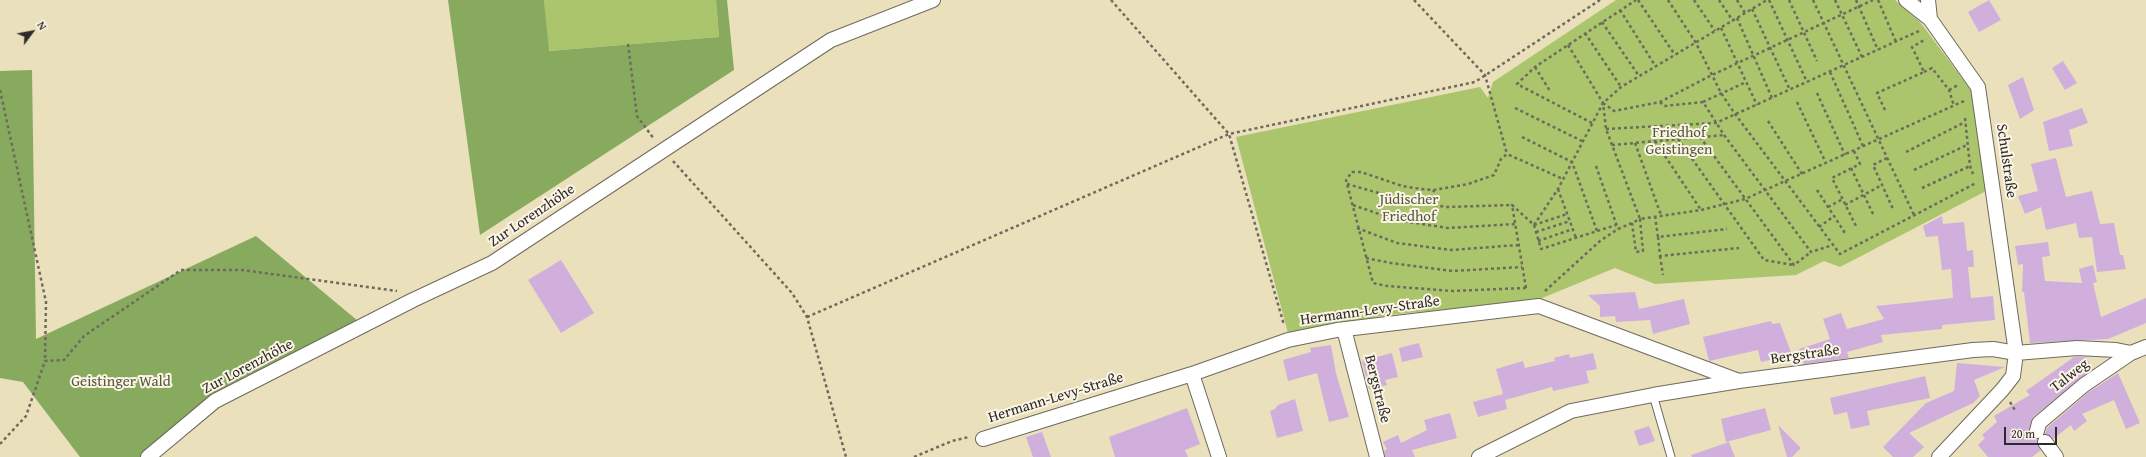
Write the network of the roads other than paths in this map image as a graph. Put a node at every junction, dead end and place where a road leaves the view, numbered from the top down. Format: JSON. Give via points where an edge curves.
{"nodes":[{"id":1,"x":933,"y":0,"type":"edge"},
{"id":2,"x":1906,"y":0,"type":"edge"},
{"id":3,"x":1928,"y":0,"type":"edge"},
{"id":4,"x":1930,"y":19,"type":"junction"},
{"id":5,"x":1344,"y":329,"type":"junction"},
{"id":6,"x":2146,"y":347,"type":"edge"},
{"id":7,"x":2016,"y":353,"type":"junction"},
{"id":8,"x":2131,"y":353,"type":"junction"},
{"id":9,"x":1192,"y":374,"type":"junction"},
{"id":10,"x":1740,"y":381,"type":"junction"},
{"id":11,"x":1653,"y":395,"type":"junction"},
{"id":12,"x":2037,"y":430,"type":"dead end"},
{"id":13,"x":983,"y":438,"type":"road end"},
{"id":14,"x":2046,"y":442,"type":"dead end"},
{"id":15,"x":1485,"y":456,"type":"edge"},
{"id":16,"x":148,"y":457,"type":"edge"},
{"id":17,"x":1219,"y":457,"type":"edge"},
{"id":18,"x":1377,"y":457,"type":"edge"},
{"id":19,"x":1671,"y":457,"type":"edge"},
{"id":20,"x":1939,"y":457,"type":"edge"},
{"id":21,"x":2056,"y":457,"type":"edge"}],
"edges":[{"from":1,"to":16,"type":"street","name":"Zur Lorenzhöhe","via":[[831,40],[492,263],[413,300],[215,401]]},
{"from":2,"to":4,"type":"street","name":"Schulstraße"},
{"from":3,"to":4,"type":"street"},
{"from":4,"to":7,"type":"street","name":"Schulstraße","via":[[1978,87]]},
{"from":5,"to":9,"type":"street","name":"Hermann-Levy-Straße","via":[[1288,340]]},
{"from":5,"to":10,"type":"street","name":"Hermann-Levy-Straße","via":[[1539,306]]},
{"from":5,"to":18,"type":"street","name":"Bergstraße"},
{"from":6,"to":8,"type":"street"},
{"from":7,"to":8,"type":"street","name":"Bergstraße","via":[[2077,348]]},
{"from":7,"to":10,"type":"street","name":"Bergstraße","via":[[1993,349],[1973,350]]},
{"from":7,"to":20,"type":"street","name":"Schulstraße","via":[[2013,376]]},
{"from":8,"to":12,"type":"street","name":"Talweg","via":[[2084,385],[2039,423]]},
{"from":9,"to":13,"type":"street","name":"Hermann-Levy-Straße"},
{"from":9,"to":17,"type":"street"},
{"from":10,"to":11,"type":"street","name":"Bergstraße"},
{"from":11,"to":15,"type":"street","name":"Bergstraße","via":[[1571,411]]},
{"from":11,"to":19,"type":"lane"},
{"from":14,"to":21,"type":"street"}]}
